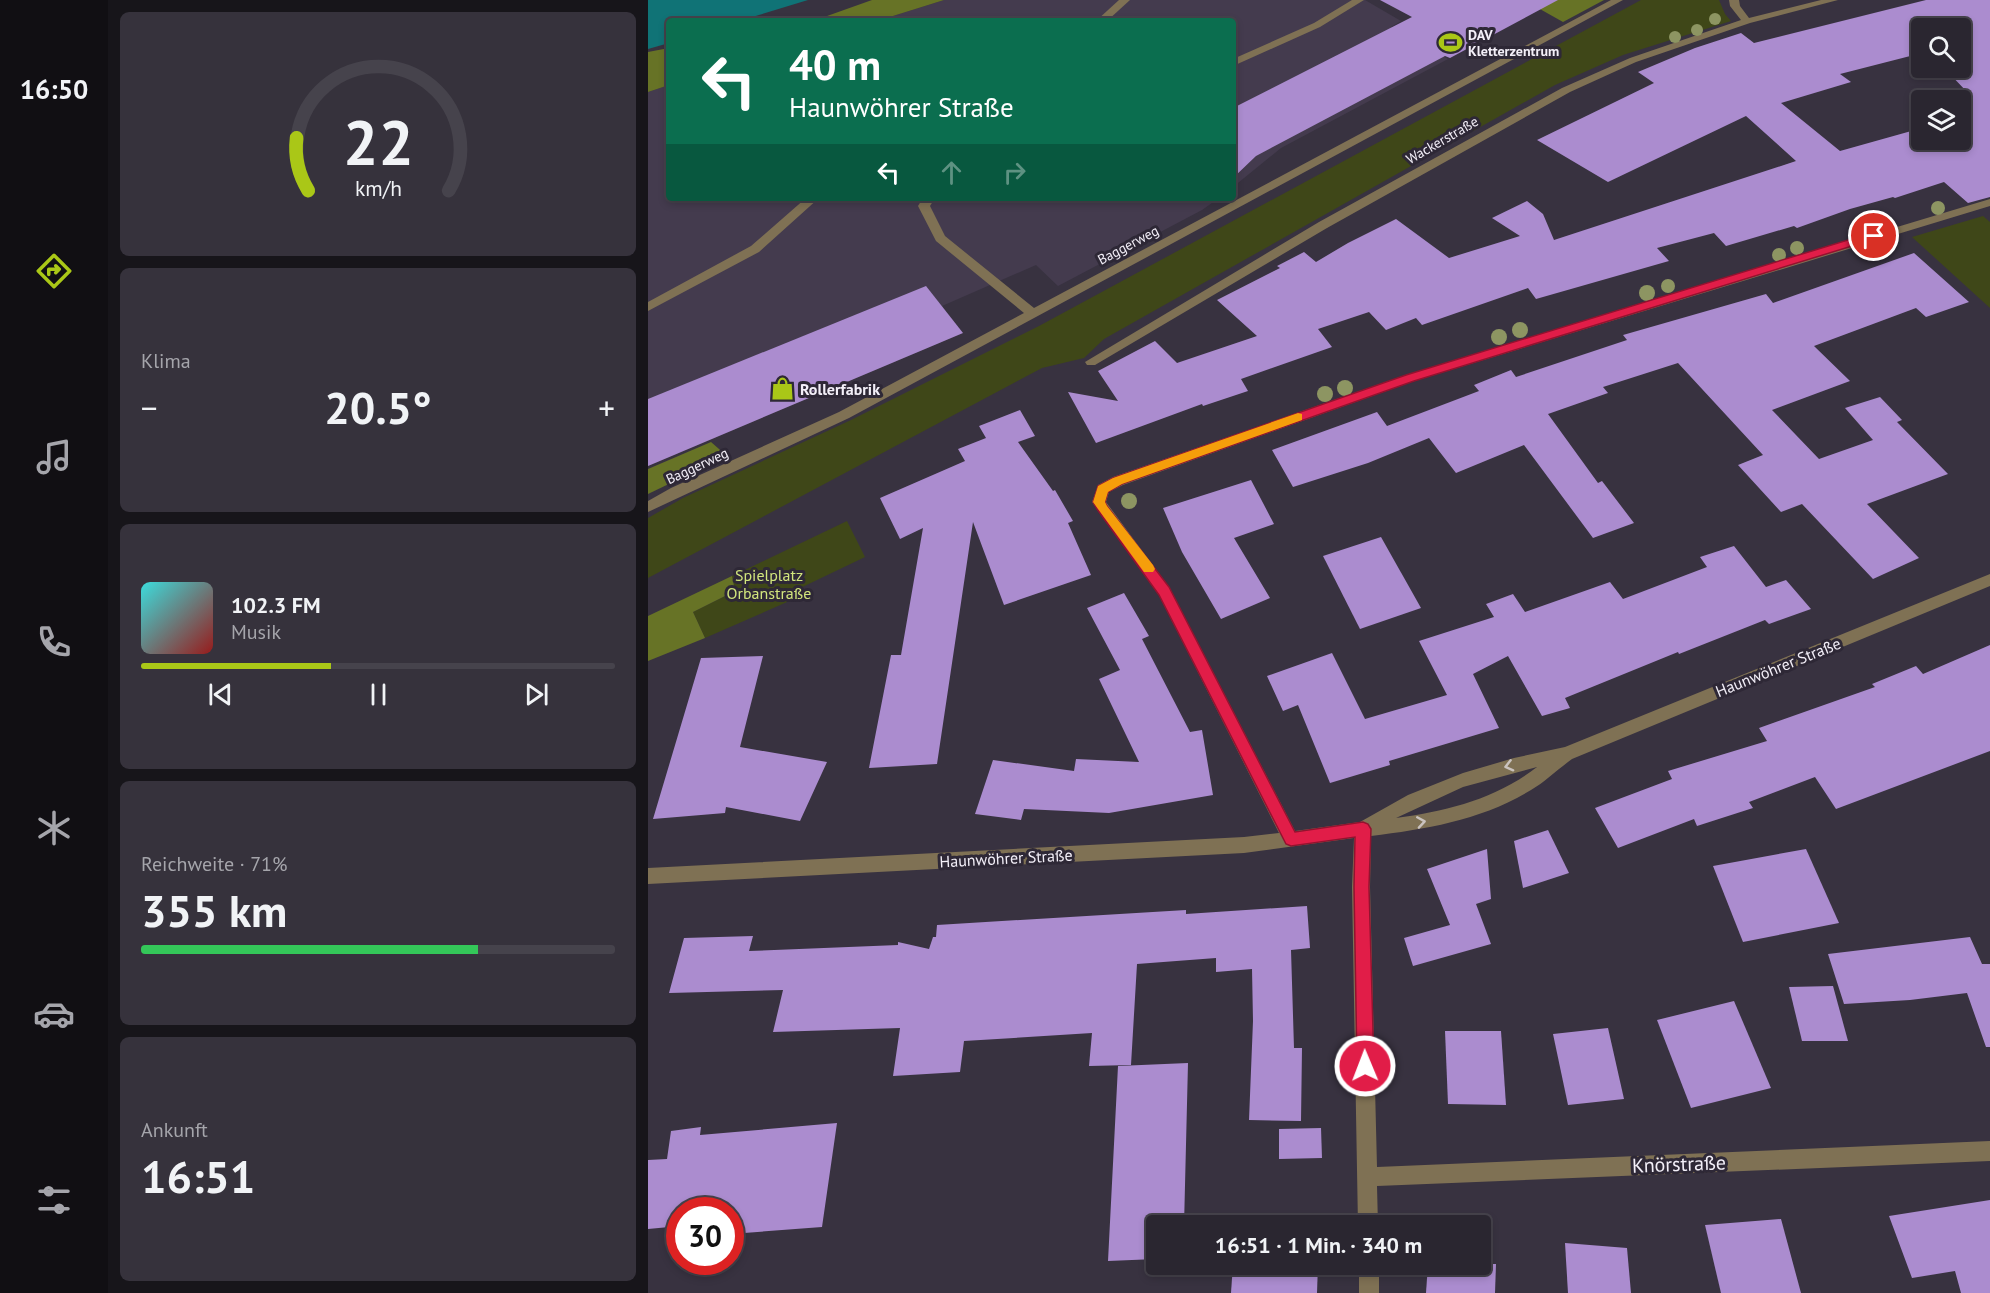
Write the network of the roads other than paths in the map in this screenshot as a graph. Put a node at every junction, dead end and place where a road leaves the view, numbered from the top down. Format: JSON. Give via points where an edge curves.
{"nodes":[{"id":1,"x":1125,"y":0,"type":"edge"},
{"id":2,"x":1359,"y":0,"type":"edge"},
{"id":3,"x":1618,"y":0,"type":"edge"},
{"id":4,"x":1734,"y":0,"type":"edge"},
{"id":5,"x":1833,"y":0,"type":"edge"},
{"id":6,"x":1104,"y":18,"type":"edge"},
{"id":7,"x":1747,"y":21,"type":"junction"},
{"id":8,"x":1236,"y":62,"type":"edge"},
{"id":9,"x":810,"y":201,"type":"edge"},
{"id":10,"x":927,"y":201,"type":"edge"},
{"id":11,"x":1990,"y":202,"type":"edge"},
{"id":12,"x":648,"y":307,"type":"edge"},
{"id":13,"x":1032,"y":314,"type":"junction"},
{"id":14,"x":1091,"y":362,"type":"dead end"},
{"id":15,"x":648,"y":507,"type":"edge"},
{"id":16,"x":1990,"y":580,"type":"edge"},
{"id":17,"x":1566,"y":754,"type":"junction"},
{"id":18,"x":1363,"y":829,"type":"junction"},
{"id":19,"x":1291,"y":839,"type":"junction"},
{"id":20,"x":648,"y":876,"type":"edge"},
{"id":21,"x":1990,"y":1151,"type":"edge"},
{"id":22,"x":1368,"y":1178,"type":"junction"},
{"id":23,"x":1368,"y":1215,"type":"edge"},
{"id":24,"x":1369,"y":1275,"type":"edge"},
{"id":25,"x":1369,"y":1293,"type":"edge"}],
"edges":[{"from":1,"to":6,"type":"street"},
{"from":2,"to":8,"type":"street","via":[[1317,25]]},
{"from":3,"to":13,"type":"street","name":"Baggerweg"},
{"from":4,"to":7,"type":"street"},
{"from":5,"to":7,"type":"street","name":"Wackerstraße"},
{"from":7,"to":14,"type":"street","name":"Wackerstraße","via":[[1633,60],[1566,90],[1323,225]]},
{"from":9,"to":12,"type":"street","via":[[755,249]]},
{"from":10,"to":13,"type":"street","via":[[924,206],[940,238]]},
{"from":11,"to":19,"type":"street","via":[[1410,378],[1103,489],[1099,502],[1164,591]]},
{"from":13,"to":15,"type":"street","name":"Baggerweg","via":[[844,415]]},
{"from":16,"to":17,"type":"street","name":"Haunwöhrer Straße"},
{"from":17,"to":18,"type":"street","name":"Haunwöhrer Straße","one_way":true,"via":[[1465,778],[1416,798]]},
{"from":18,"to":17,"type":"street","name":"Haunwöhrer Straße","one_way":true,"via":[[1422,822],[1479,808],[1526,785]]},
{"from":18,"to":19,"type":"street","name":"Haunwöhrer Straße"},
{"from":18,"to":22,"type":"street"},
{"from":19,"to":20,"type":"street","name":"Haunwöhrer Straße","via":[[1194,849]]},
{"from":21,"to":22,"type":"street","name":"Knörstraße"},
{"from":22,"to":23,"type":"street"},
{"from":24,"to":25,"type":"street"}]}
